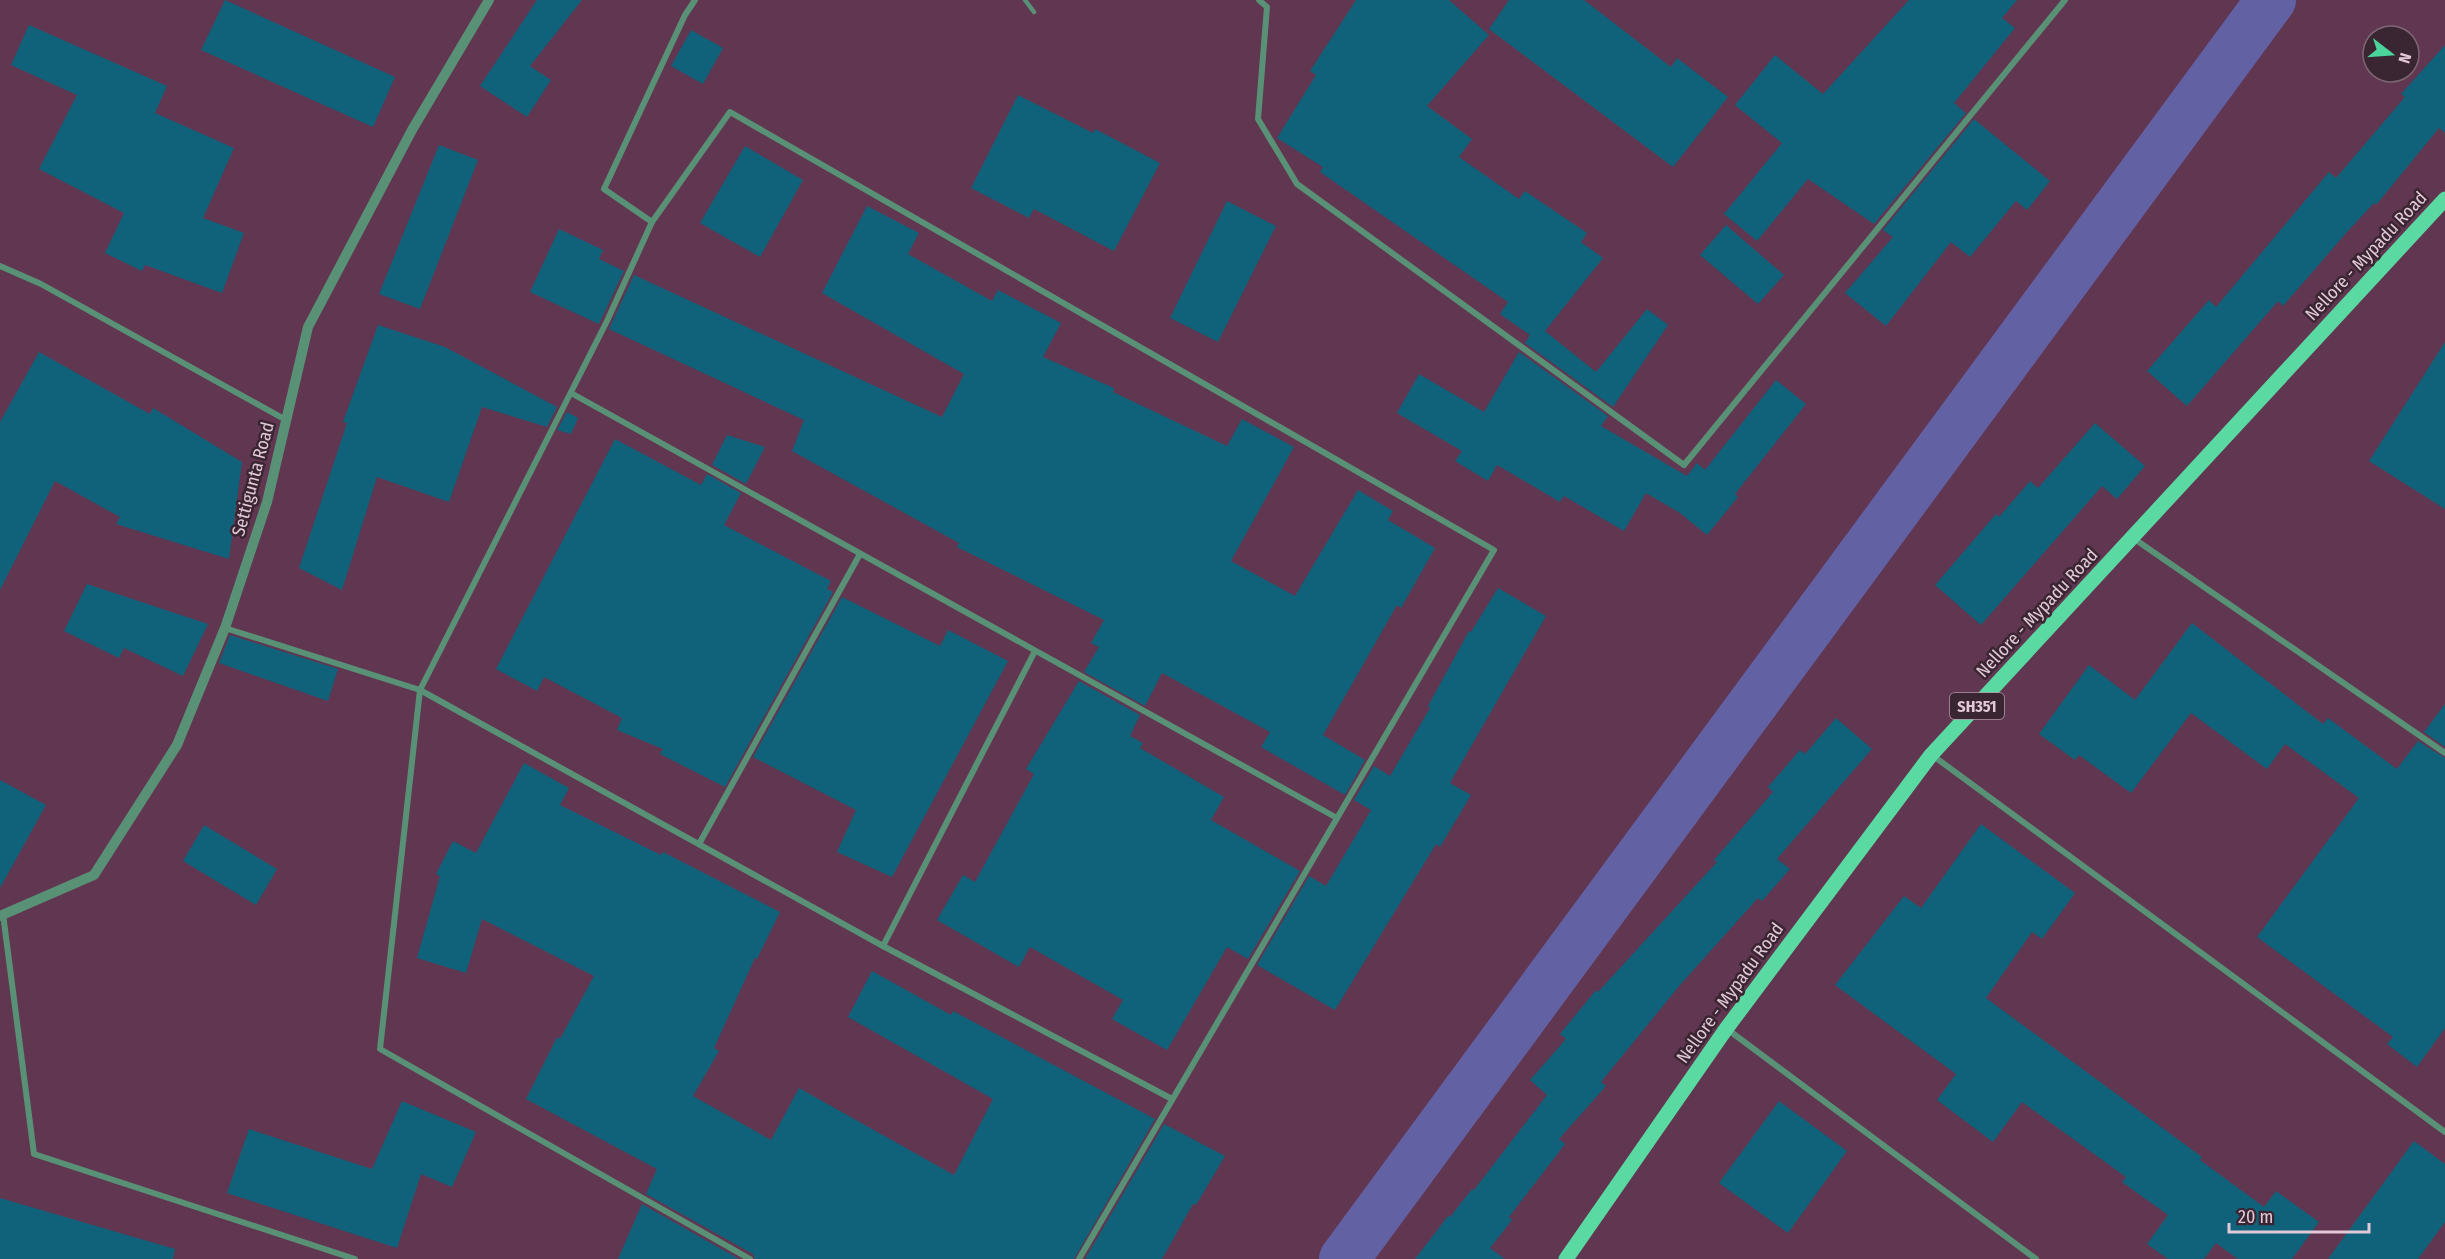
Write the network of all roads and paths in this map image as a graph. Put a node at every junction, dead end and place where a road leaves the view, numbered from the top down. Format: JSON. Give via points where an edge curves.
{"nodes":[{"id":1,"x":489,"y":0,"type":"edge"},
{"id":2,"x":695,"y":0,"type":"edge"},
{"id":3,"x":1025,"y":0,"type":"edge"},
{"id":4,"x":1259,"y":0,"type":"edge"},
{"id":5,"x":2065,"y":0,"type":"edge"},
{"id":6,"x":1035,"y":12,"type":"dead end"},
{"id":7,"x":2445,"y":199,"type":"edge"},
{"id":8,"x":652,"y":222,"type":"junction"},
{"id":9,"x":0,"y":266,"type":"edge"},
{"id":10,"x":571,"y":393,"type":"junction"},
{"id":11,"x":286,"y":420,"type":"junction"},
{"id":12,"x":2133,"y":538,"type":"junction"},
{"id":13,"x":860,"y":554,"type":"junction"},
{"id":14,"x":225,"y":627,"type":"junction"},
{"id":15,"x":1035,"y":651,"type":"junction"},
{"id":16,"x":420,"y":690,"type":"junction"},
{"id":17,"x":2445,"y":753,"type":"edge"},
{"id":18,"x":1931,"y":755,"type":"junction"},
{"id":19,"x":1336,"y":818,"type":"junction"},
{"id":20,"x":699,"y":844,"type":"junction"},
{"id":21,"x":1,"y":915,"type":"edge"},
{"id":22,"x":883,"y":946,"type":"junction"},
{"id":23,"x":1726,"y":1029,"type":"junction"},
{"id":24,"x":1172,"y":1099,"type":"junction"},
{"id":25,"x":2445,"y":1132,"type":"edge"},
{"id":26,"x":355,"y":1259,"type":"edge"},
{"id":27,"x":750,"y":1259,"type":"edge"},
{"id":28,"x":1079,"y":1259,"type":"edge"},
{"id":29,"x":1566,"y":1259,"type":"edge"},
{"id":30,"x":2036,"y":1259,"type":"edge"}],
"edges":[{"from":1,"to":11,"type":"street","name":"Settigunta Road","via":[[412,130],[308,327]]},
{"from":2,"to":8,"type":"street","via":[[604,189]]},
{"from":3,"to":6,"type":"lane"},
{"from":4,"to":5,"type":"street","via":[[1267,7],[1258,119],[1297,184],[1684,465]]},
{"from":7,"to":12,"type":"main road","name":"Nellore - Mypadu Road","number":"SH351"},
{"from":8,"to":10,"type":"street"},
{"from":8,"to":19,"type":"street","via":[[730,112],[1494,550]]},
{"from":9,"to":11,"type":"street","via":[[41,284]]},
{"from":10,"to":13,"type":"street"},
{"from":10,"to":16,"type":"street"},
{"from":11,"to":14,"type":"street","name":"Settigunta Road","via":[[267,502]]},
{"from":12,"to":17,"type":"street"},
{"from":12,"to":18,"type":"main road","name":"Nellore - Mypadu Road","number":"SH351"},
{"from":13,"to":15,"type":"street"},
{"from":13,"to":20,"type":"street"},
{"from":14,"to":16,"type":"street"},
{"from":14,"to":21,"type":"street","name":"Settigunta Road","via":[[177,745],[94,875]]},
{"from":15,"to":19,"type":"street"},
{"from":15,"to":22,"type":"street"},
{"from":16,"to":20,"type":"street"},
{"from":16,"to":27,"type":"street","via":[[380,1049]]},
{"from":18,"to":23,"type":"main road","name":"Nellore - Mypadu Road","number":"SH351"},
{"from":18,"to":25,"type":"street"},
{"from":19,"to":24,"type":"street"},
{"from":20,"to":22,"type":"street"},
{"from":21,"to":26,"type":"street","via":[[34,1155]]},
{"from":22,"to":24,"type":"street"},
{"from":23,"to":29,"type":"main road","name":"Nellore - Mypadu Road","number":"SH351"},
{"from":23,"to":30,"type":"street"},
{"from":24,"to":28,"type":"street"}]}
